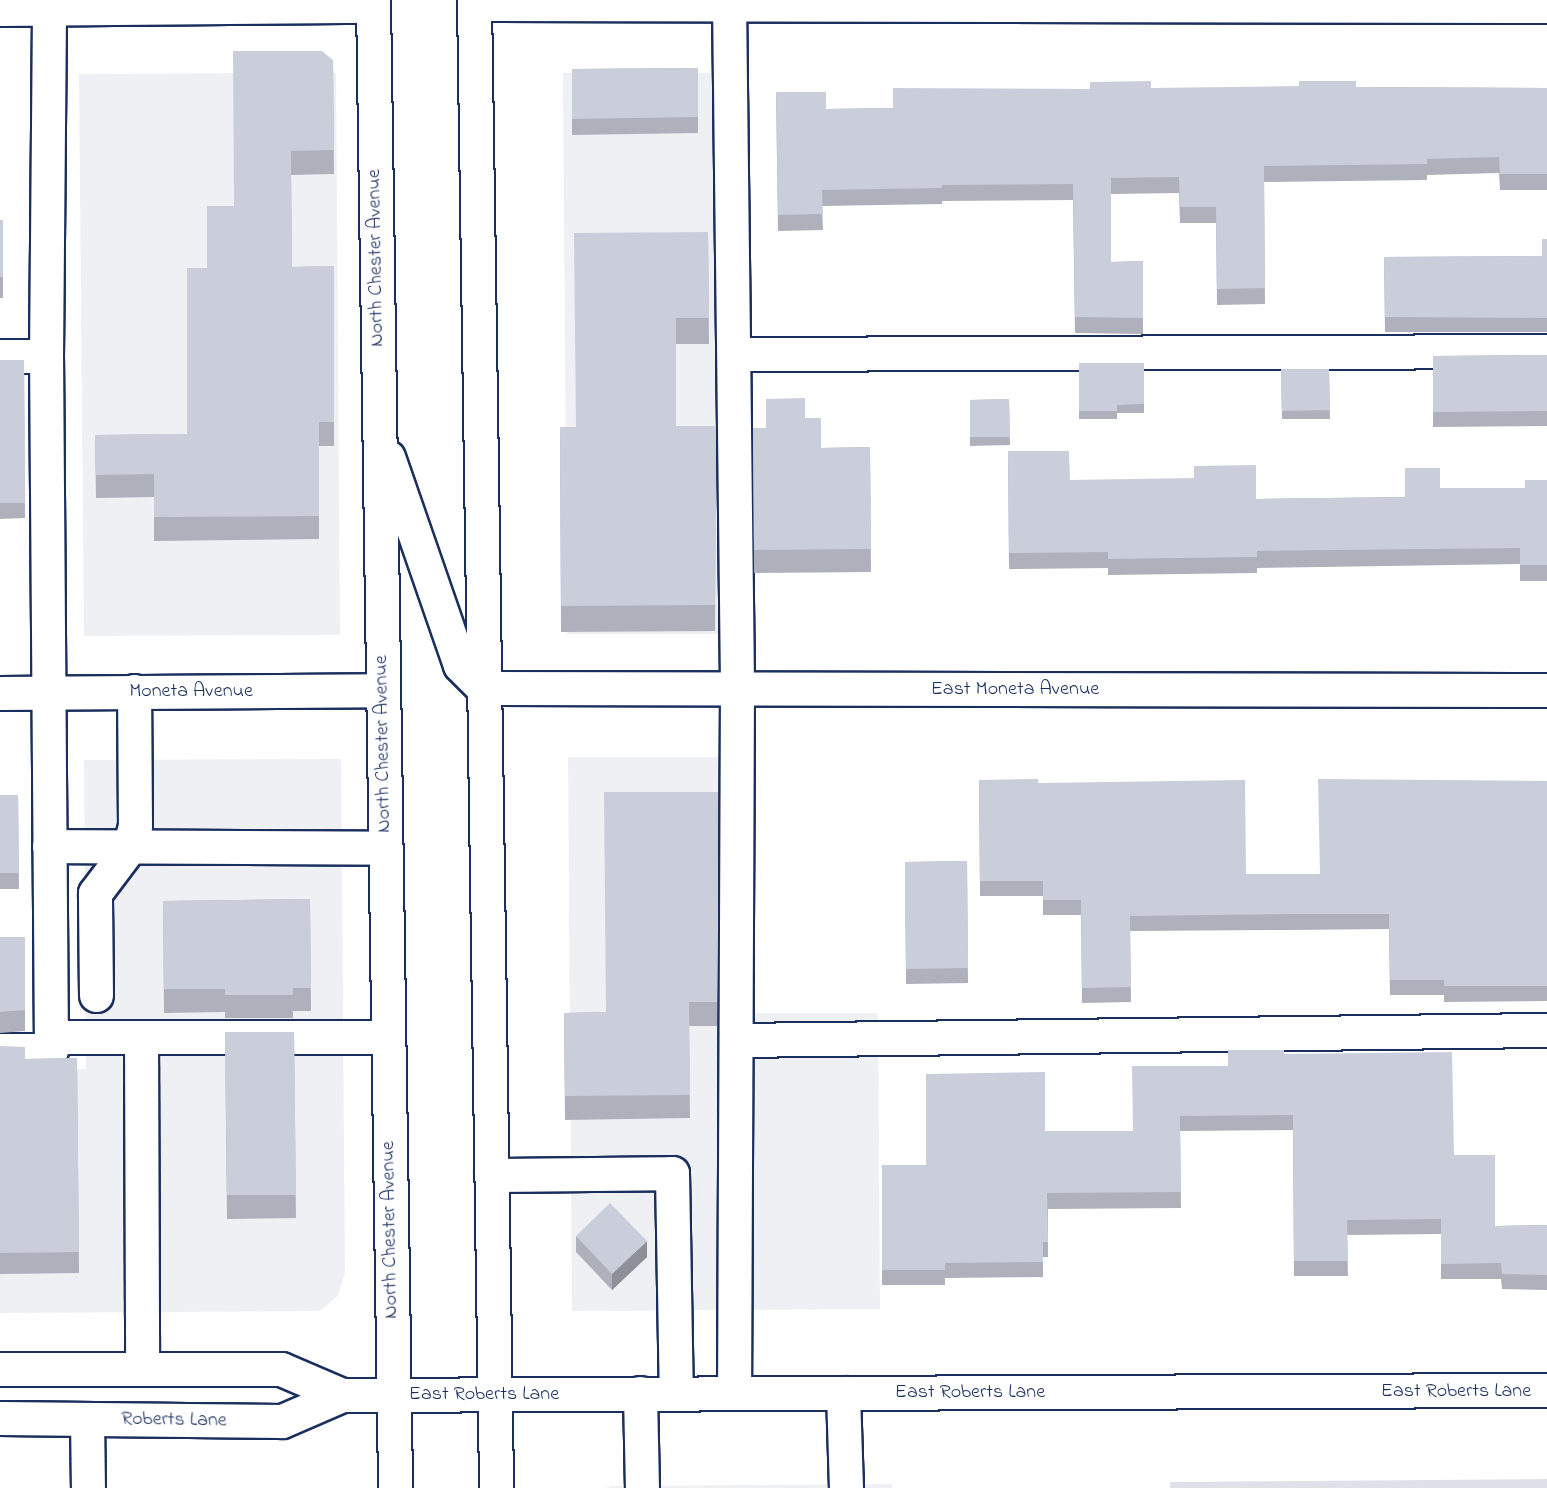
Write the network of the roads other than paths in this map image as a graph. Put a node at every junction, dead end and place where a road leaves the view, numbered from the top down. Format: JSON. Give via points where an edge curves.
{"nodes":[{"id":1,"x":474,"y":2,"type":"edge"},
{"id":2,"x":373,"y":3,"type":"edge"},
{"id":3,"x":729,"y":3,"type":"edge"},
{"id":4,"x":49,"y":4,"type":"edge"},
{"id":5,"x":1547,"y":6,"type":"edge"},
{"id":6,"x":0,"y":9,"type":"edge"},
{"id":7,"x":1547,"y":351,"type":"edge"},
{"id":8,"x":734,"y":354,"type":"junction"},
{"id":9,"x":0,"y":356,"type":"edge"},
{"id":10,"x":46,"y":356,"type":"junction"},
{"id":11,"x":379,"y":430,"type":"junction"},
{"id":12,"x":483,"y":688,"type":"junction"},
{"id":13,"x":737,"y":688,"type":"junction"},
{"id":14,"x":382,"y":690,"type":"junction"},
{"id":15,"x":1547,"y":690,"type":"edge"},
{"id":16,"x":134,"y":691,"type":"junction"},
{"id":17,"x":47,"y":692,"type":"junction"},
{"id":18,"x":0,"y":693,"type":"edge"},
{"id":19,"x":49,"y":846,"type":"junction"},
{"id":20,"x":129,"y":848,"type":"junction"},
{"id":21,"x":384,"y":848,"type":"junction"},
{"id":22,"x":96,"y":995,"type":"dead end"},
{"id":23,"x":1547,"y":1030,"type":"edge"},
{"id":24,"x":51,"y":1037,"type":"junction"},
{"id":25,"x":141,"y":1037,"type":"junction"},
{"id":26,"x":387,"y":1037,"type":"junction"},
{"id":27,"x":736,"y":1040,"type":"junction"},
{"id":28,"x":0,"y":1050,"type":"edge"},
{"id":29,"x":491,"y":1175,"type":"junction"},
{"id":30,"x":0,"y":1369,"type":"edge"},
{"id":31,"x":142,"y":1369,"type":"junction"},
{"id":32,"x":1547,"y":1390,"type":"edge"},
{"id":33,"x":640,"y":1393,"type":"junction"},
{"id":34,"x":676,"y":1393,"type":"junction"},
{"id":35,"x":734,"y":1393,"type":"junction"},
{"id":36,"x":843,"y":1393,"type":"junction"},
{"id":37,"x":494,"y":1394,"type":"junction"},
{"id":38,"x":342,"y":1395,"type":"junction"},
{"id":39,"x":393,"y":1395,"type":"junction"},
{"id":40,"x":0,"y":1418,"type":"edge"},
{"id":41,"x":87,"y":1419,"type":"junction"},
{"id":42,"x":88,"y":1488,"type":"edge"},
{"id":43,"x":395,"y":1488,"type":"edge"},
{"id":44,"x":496,"y":1488,"type":"edge"},
{"id":45,"x":642,"y":1488,"type":"edge"},
{"id":46,"x":846,"y":1488,"type":"edge"}],
"edges":[{"from":1,"to":3,"type":"main road"},
{"from":1,"to":12,"type":"main road"},
{"from":2,"to":4,"type":"main road"},
{"from":2,"to":11,"type":"main road","name":"North Chester Avenue"},
{"from":3,"to":5,"type":"main road"},
{"from":3,"to":8,"type":"main road"},
{"from":4,"to":6,"type":"main road"},
{"from":4,"to":10,"type":"main road"},
{"from":7,"to":8,"type":"main road"},
{"from":8,"to":13,"type":"main road"},
{"from":9,"to":10,"type":"main road"},
{"from":10,"to":17,"type":"main road"},
{"from":11,"to":12,"type":"main road","via":[[460,665]]},
{"from":11,"to":14,"type":"main road","name":"North Chester Avenue"},
{"from":12,"to":13,"type":"main road","name":"East Moneta Avenue"},
{"from":12,"to":29,"type":"main road"},
{"from":13,"to":15,"type":"main road","name":"East Moneta Avenue"},
{"from":13,"to":27,"type":"main road"},
{"from":14,"to":16,"type":"main road","name":"Moneta Avenue"},
{"from":14,"to":21,"type":"main road","name":"North Chester Avenue"},
{"from":16,"to":17,"type":"main road","name":"Moneta Avenue"},
{"from":16,"to":20,"type":"main road","via":[[135,826]]},
{"from":17,"to":18,"type":"main road","name":"Moneta Avenue"},
{"from":17,"to":19,"type":"main road"},
{"from":19,"to":20,"type":"main road"},
{"from":19,"to":24,"type":"main road"},
{"from":20,"to":21,"type":"main road"},
{"from":20,"to":22,"type":"main road","via":[[95,893]]},
{"from":21,"to":26,"type":"main road","name":"North Chester Avenue"},
{"from":23,"to":27,"type":"main road"},
{"from":24,"to":25,"type":"main road"},
{"from":24,"to":28,"type":"main road","via":[[51,1050]]},
{"from":25,"to":26,"type":"main road"},
{"from":25,"to":31,"type":"main road"},
{"from":26,"to":39,"type":"main road","name":"North Chester Avenue"},
{"from":27,"to":35,"type":"main road"},
{"from":29,"to":34,"type":"main road","via":[[672,1173]]},
{"from":29,"to":37,"type":"main road"},
{"from":30,"to":31,"type":"main road","name":"Roberts Lane"},
{"from":31,"to":38,"type":"main road","name":"Roberts Lane","via":[[280,1369]]},
{"from":32,"to":36,"type":"main road","name":"East Roberts Lane"},
{"from":33,"to":34,"type":"main road","name":"East Roberts Lane"},
{"from":33,"to":37,"type":"main road","name":"East Roberts Lane"},
{"from":33,"to":45,"type":"main road"},
{"from":34,"to":35,"type":"main road","name":"East Roberts Lane"},
{"from":35,"to":36,"type":"main road","name":"East Roberts Lane"},
{"from":36,"to":46,"type":"main road"},
{"from":37,"to":39,"type":"main road","name":"East Roberts Lane"},
{"from":37,"to":44,"type":"main road"},
{"from":38,"to":39,"type":"main road","name":"Roberts Lane"},
{"from":38,"to":41,"type":"main road","name":"Roberts Lane","via":[[282,1421]]},
{"from":39,"to":43,"type":"main road","name":"North Chester Avenue"},
{"from":40,"to":41,"type":"main road","name":"Roberts Lane"},
{"from":41,"to":42,"type":"main road"}]}
